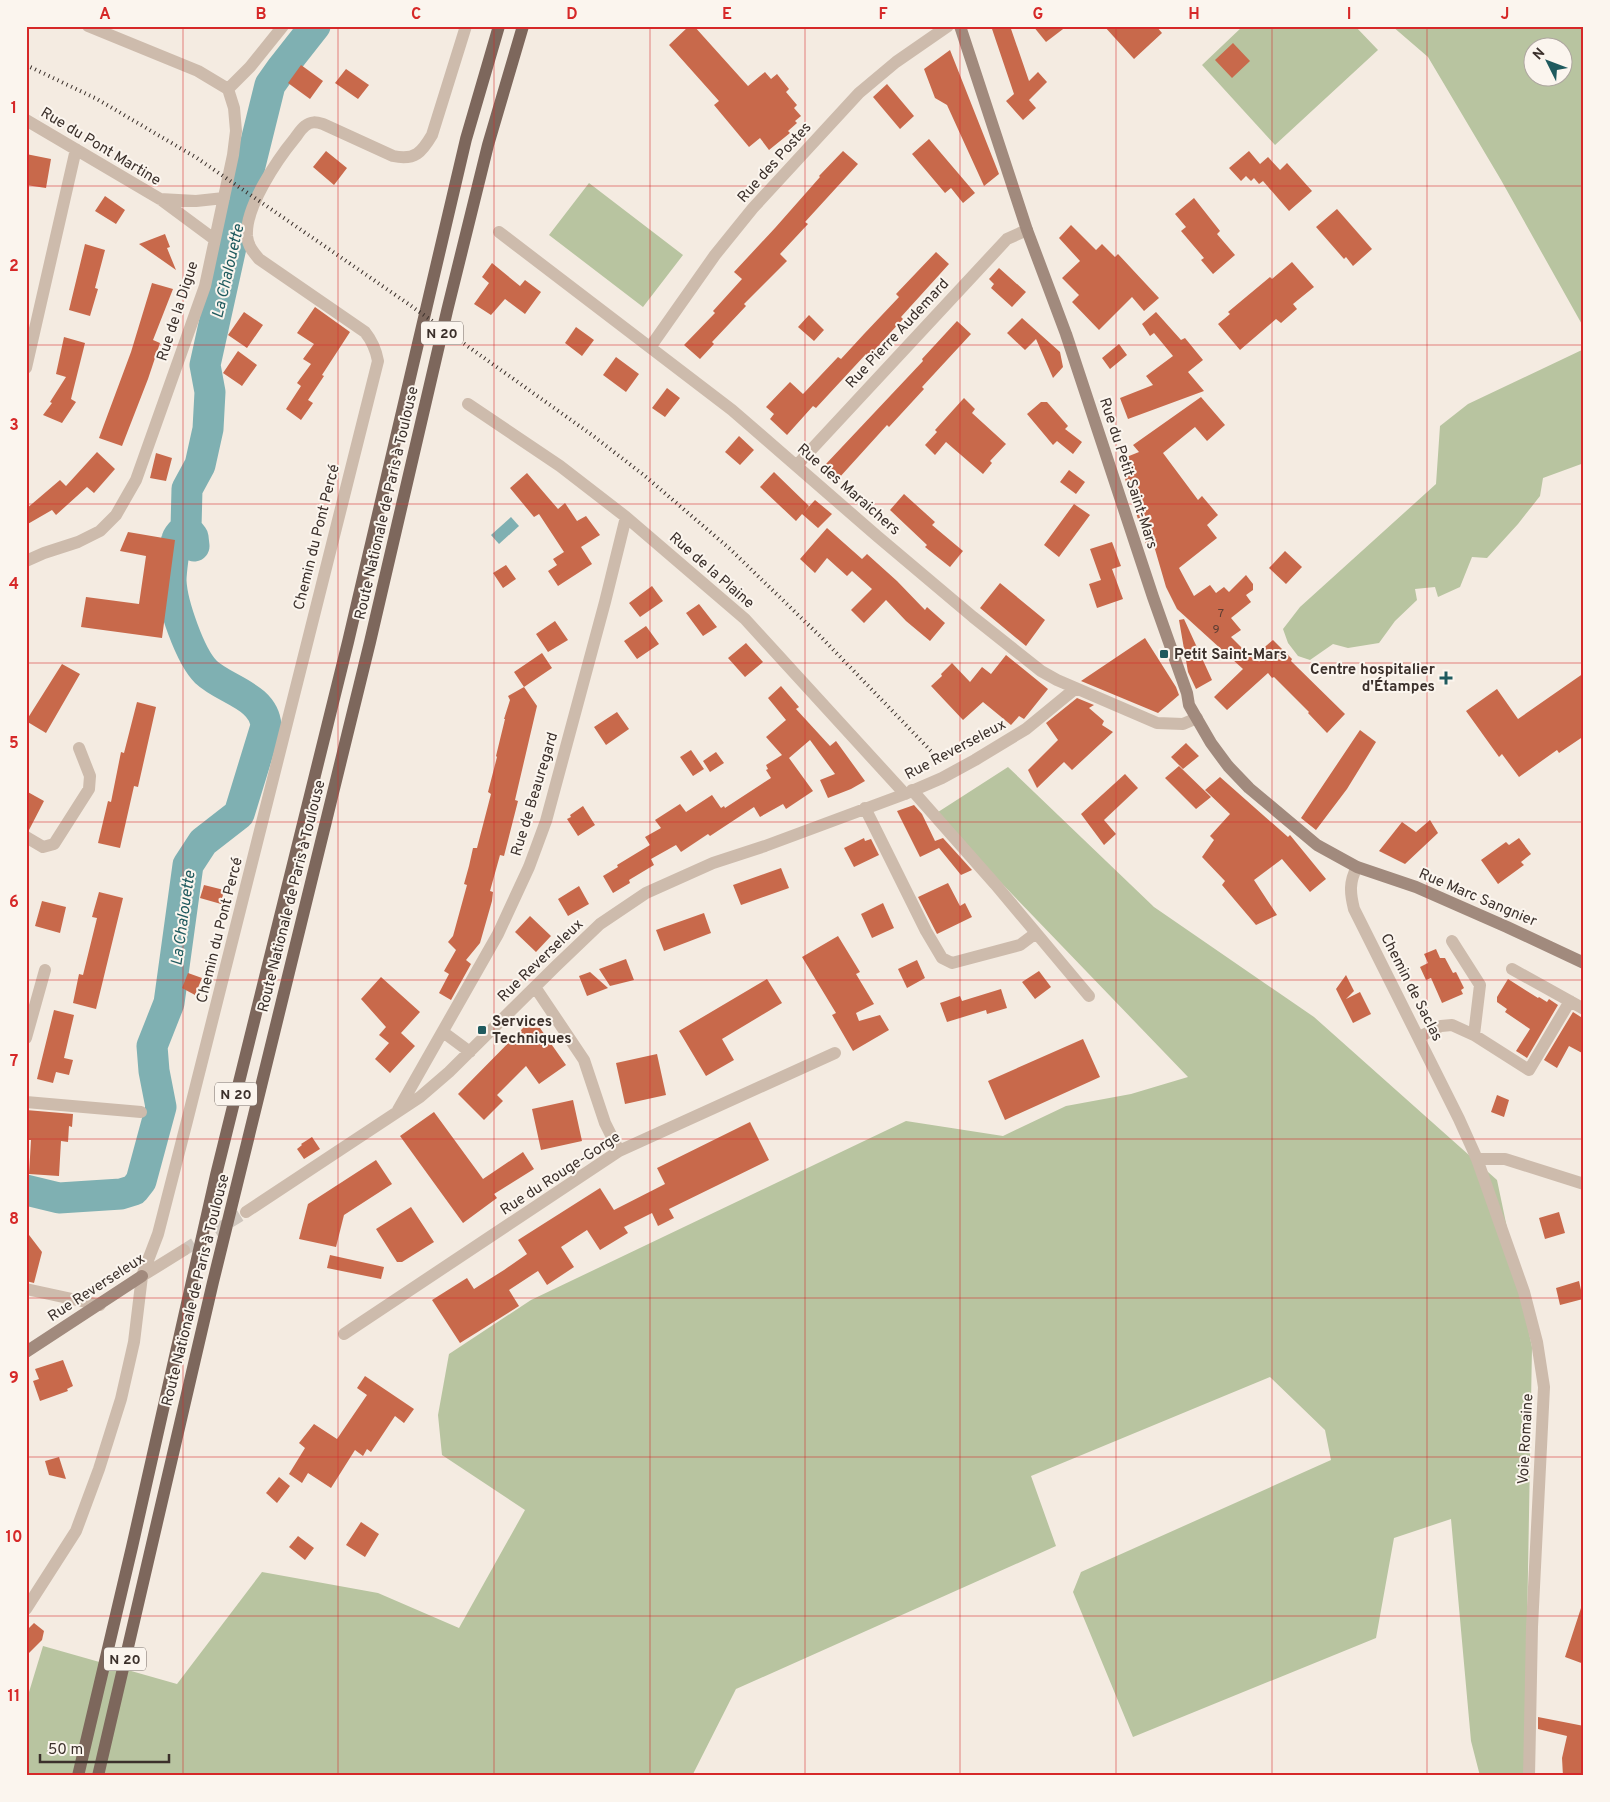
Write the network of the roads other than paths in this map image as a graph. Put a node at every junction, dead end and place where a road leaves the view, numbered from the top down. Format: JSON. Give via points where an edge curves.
{"nodes":[{"id":1,"x":88,"y":26,"type":"edge"},
{"id":2,"x":283,"y":26,"type":"edge"},
{"id":3,"x":466,"y":26,"type":"edge"},
{"id":4,"x":499,"y":26,"type":"edge"},
{"id":5,"x":523,"y":26,"type":"edge"},
{"id":6,"x":948,"y":26,"type":"edge"},
{"id":7,"x":960,"y":26,"type":"edge"},
{"id":8,"x":228,"y":89,"type":"junction"},
{"id":9,"x":26,"y":120,"type":"edge"},
{"id":10,"x":76,"y":149,"type":"junction"},
{"id":11,"x":224,"y":198,"type":"junction"},
{"id":12,"x":160,"y":199,"type":"junction"},
{"id":13,"x":1027,"y":230,"type":"junction"},
{"id":14,"x":499,"y":232,"type":"dead end"},
{"id":15,"x":214,"y":239,"type":"junction"},
{"id":16,"x":650,"y":346,"type":"junction"},
{"id":17,"x":26,"y":368,"type":"edge"},
{"id":18,"x":468,"y":404,"type":"dead end"},
{"id":19,"x":797,"y":465,"type":"junction"},
{"id":20,"x":626,"y":517,"type":"junction"},
{"id":21,"x":26,"y":561,"type":"edge"},
{"id":22,"x":1076,"y":688,"type":"junction"},
{"id":23,"x":1198,"y":718,"type":"junction"},
{"id":24,"x":78,"y":748,"type":"dead end"},
{"id":25,"x":908,"y":792,"type":"junction"},
{"id":26,"x":866,"y":808,"type":"junction"},
{"id":27,"x":26,"y":837,"type":"edge"},
{"id":28,"x":1357,"y":867,"type":"junction"},
{"id":29,"x":1036,"y":933,"type":"junction"},
{"id":30,"x":1452,"y":941,"type":"dead end"},
{"id":31,"x":1584,"y":963,"type":"edge"},
{"id":32,"x":1512,"y":969,"type":"dead end"},
{"id":33,"x":45,"y":970,"type":"dead end"},
{"id":34,"x":535,"y":987,"type":"junction"},
{"id":35,"x":1089,"y":996,"type":"dead end"},
{"id":36,"x":1570,"y":1001,"type":"junction"},
{"id":37,"x":1584,"y":1009,"type":"edge"},
{"id":38,"x":443,"y":1032,"type":"junction"},
{"id":39,"x":1474,"y":1036,"type":"junction"},
{"id":40,"x":1419,"y":1037,"type":"junction"},
{"id":41,"x":26,"y":1038,"type":"edge"},
{"id":42,"x":470,"y":1052,"type":"junction"},
{"id":43,"x":835,"y":1053,"type":"dead end"},
{"id":44,"x":26,"y":1102,"type":"edge"},
{"id":45,"x":142,"y":1112,"type":"dead end"},
{"id":46,"x":396,"y":1113,"type":"junction"},
{"id":47,"x":1459,"y":1119,"type":"joint"},
{"id":48,"x":619,"y":1151,"type":"junction"},
{"id":49,"x":1477,"y":1159,"type":"junction"},
{"id":50,"x":1584,"y":1184,"type":"edge"},
{"id":51,"x":246,"y":1212,"type":"tunnel mouth"},
{"id":52,"x":184,"y":1250,"type":"tunnel mouth"},
{"id":53,"x":142,"y":1276,"type":"junction"},
{"id":54,"x":26,"y":1289,"type":"edge"},
{"id":55,"x":100,"y":1305,"type":"junction"},
{"id":56,"x":344,"y":1334,"type":"dead end"},
{"id":57,"x":26,"y":1352,"type":"edge"},
{"id":58,"x":26,"y":1609,"type":"edge"},
{"id":59,"x":78,"y":1776,"type":"edge"},
{"id":60,"x":98,"y":1776,"type":"edge"},
{"id":61,"x":1529,"y":1776,"type":"edge"}],
"edges":[{"from":1,"to":8,"type":"street","via":[[198,71]]},
{"from":2,"to":8,"type":"street"},
{"from":3,"to":53,"type":"street","name":"Chemin du Pont Percé","via":[[432,135],[417,154],[405,159],[393,156],[314,122],[305,126],[271,171],[248,223],[247,238],[259,259],[365,332],[372,340],[378,361],[158,1234]]},
{"from":4,"to":59,"type":"main road","name":"Route Nationale de Paris à Toulouse","number":"N 20","via":[[466,139],[348,642],[216,1175]]},
{"from":5,"to":60,"type":"main road","name":"Route Nationale de Paris à Toulouse","number":"N 20","via":[[488,145],[447,310],[370,642],[212,1282]]},
{"from":6,"to":16,"type":"street","name":"Rue des Postes","via":[[896,62],[859,93],[748,215]]},
{"from":7,"to":13,"type":"street","name":"Rue du Petit Saint-Mars"},
{"from":8,"to":11,"type":"street","name":"Rue de la Digue","via":[[236,132]]},
{"from":9,"to":10,"type":"street","name":"Rue du Pont Martine"},
{"from":10,"to":12,"type":"street","name":"Rue du Pont Martine"},
{"from":10,"to":17,"type":"street"},
{"from":11,"to":12,"type":"street","name":"Rue du Pont Martine","via":[[196,201]]},
{"from":11,"to":15,"type":"street","name":"Rue de la Digue"},
{"from":12,"to":15,"type":"street","name":"Rue du Pont Martine"},
{"from":13,"to":19,"type":"street","name":"Rue Pierre Audemard","via":[[1007,239]]},
{"from":13,"to":23,"type":"street","name":"Rue du Petit Saint-Mars","via":[[1066,334],[1189,705]]},
{"from":14,"to":16,"type":"street","name":"Rue des Maraichers"},
{"from":15,"to":21,"type":"street","name":"Rue de la Digue","via":[[204,286],[136,480],[116,514],[100,530],[78,542]]},
{"from":16,"to":19,"type":"street","name":"Rue des Maraichers"},
{"from":18,"to":20,"type":"street","name":"Rue de la Plaine","via":[[560,466]]},
{"from":19,"to":22,"type":"street","name":"Rue des Maraichers","via":[[876,536],[1017,652],[1041,671]]},
{"from":20,"to":25,"type":"street","name":"Rue de la Plaine","via":[[744,618]]},
{"from":20,"to":38,"type":"street","name":"Rue de Beauregard","via":[[546,821],[498,934]]},
{"from":22,"to":23,"type":"street","name":"Rue des Maraichers","via":[[1157,724],[1183,724]]},
{"from":22,"to":25,"type":"street","name":"Rue Reverseleux","via":[[1026,729],[942,778]]},
{"from":23,"to":28,"type":"street","name":"Rue du Petit Saint-Mars","via":[[1211,743],[1249,788],[1317,845]]},
{"from":24,"to":27,"type":"street","via":[[90,776],[89,789],[54,844],[43,846]]},
{"from":25,"to":26,"type":"street","name":"Rue Reverseleux"},
{"from":25,"to":29,"type":"street","name":"Rue de la Plaine"},
{"from":26,"to":29,"type":"street","via":[[942,958],[952,963],[1020,945]]},
{"from":26,"to":34,"type":"street","name":"Rue Reverseleux","via":[[712,863],[646,893],[600,924]]},
{"from":28,"to":31,"type":"street","name":"Rue Marc Sangnier","via":[[1416,887]]},
{"from":28,"to":40,"type":"street","name":"Chemin de Saclas","via":[[1350,891],[1354,908]]},
{"from":29,"to":35,"type":"street","name":"Rue de la Plaine"},
{"from":30,"to":39,"type":"street","via":[[1480,985]]},
{"from":32,"to":36,"type":"street"},
{"from":33,"to":41,"type":"street"},
{"from":34,"to":42,"type":"street","name":"Rue Reverseleux"},
{"from":34,"to":48,"type":"street","via":[[584,1060],[605,1123]]},
{"from":36,"to":37,"type":"street"},
{"from":36,"to":39,"type":"street","via":[[1528,1070]]},
{"from":38,"to":42,"type":"street"},
{"from":38,"to":46,"type":"street","name":"Rue de Beauregard"},
{"from":39,"to":40,"type":"street","via":[[1452,1025],[1441,1026]]},
{"from":40,"to":47,"type":"street","name":"Chemin de Saclas"},
{"from":42,"to":46,"type":"street","name":"Rue Reverseleux","via":[[420,1097]]},
{"from":43,"to":48,"type":"street","name":"Rue du Rouge-Gorge"},
{"from":44,"to":45,"type":"street"},
{"from":46,"to":51,"type":"street","name":"Rue Reverseleux"},
{"from":47,"to":49,"type":"street","name":"Voie Romaine"},
{"from":48,"to":56,"type":"street","name":"Rue du Rouge-Gorge"},
{"from":49,"to":50,"type":"street","via":[[1505,1159]]},
{"from":49,"to":61,"type":"street","name":"Voie Romaine","via":[[1524,1292],[1544,1387],[1532,1627]]},
{"from":52,"to":53,"type":"street","name":"Rue Reverseleux"},
{"from":53,"to":55,"type":"street","name":"Rue Reverseleux"},
{"from":53,"to":58,"type":"street","name":"Chemin du Pont Percé","via":[[134,1342],[100,1469],[76,1531]]},
{"from":54,"to":55,"type":"street"},
{"from":55,"to":57,"type":"street","name":"Rue Reverseleux"}]}
